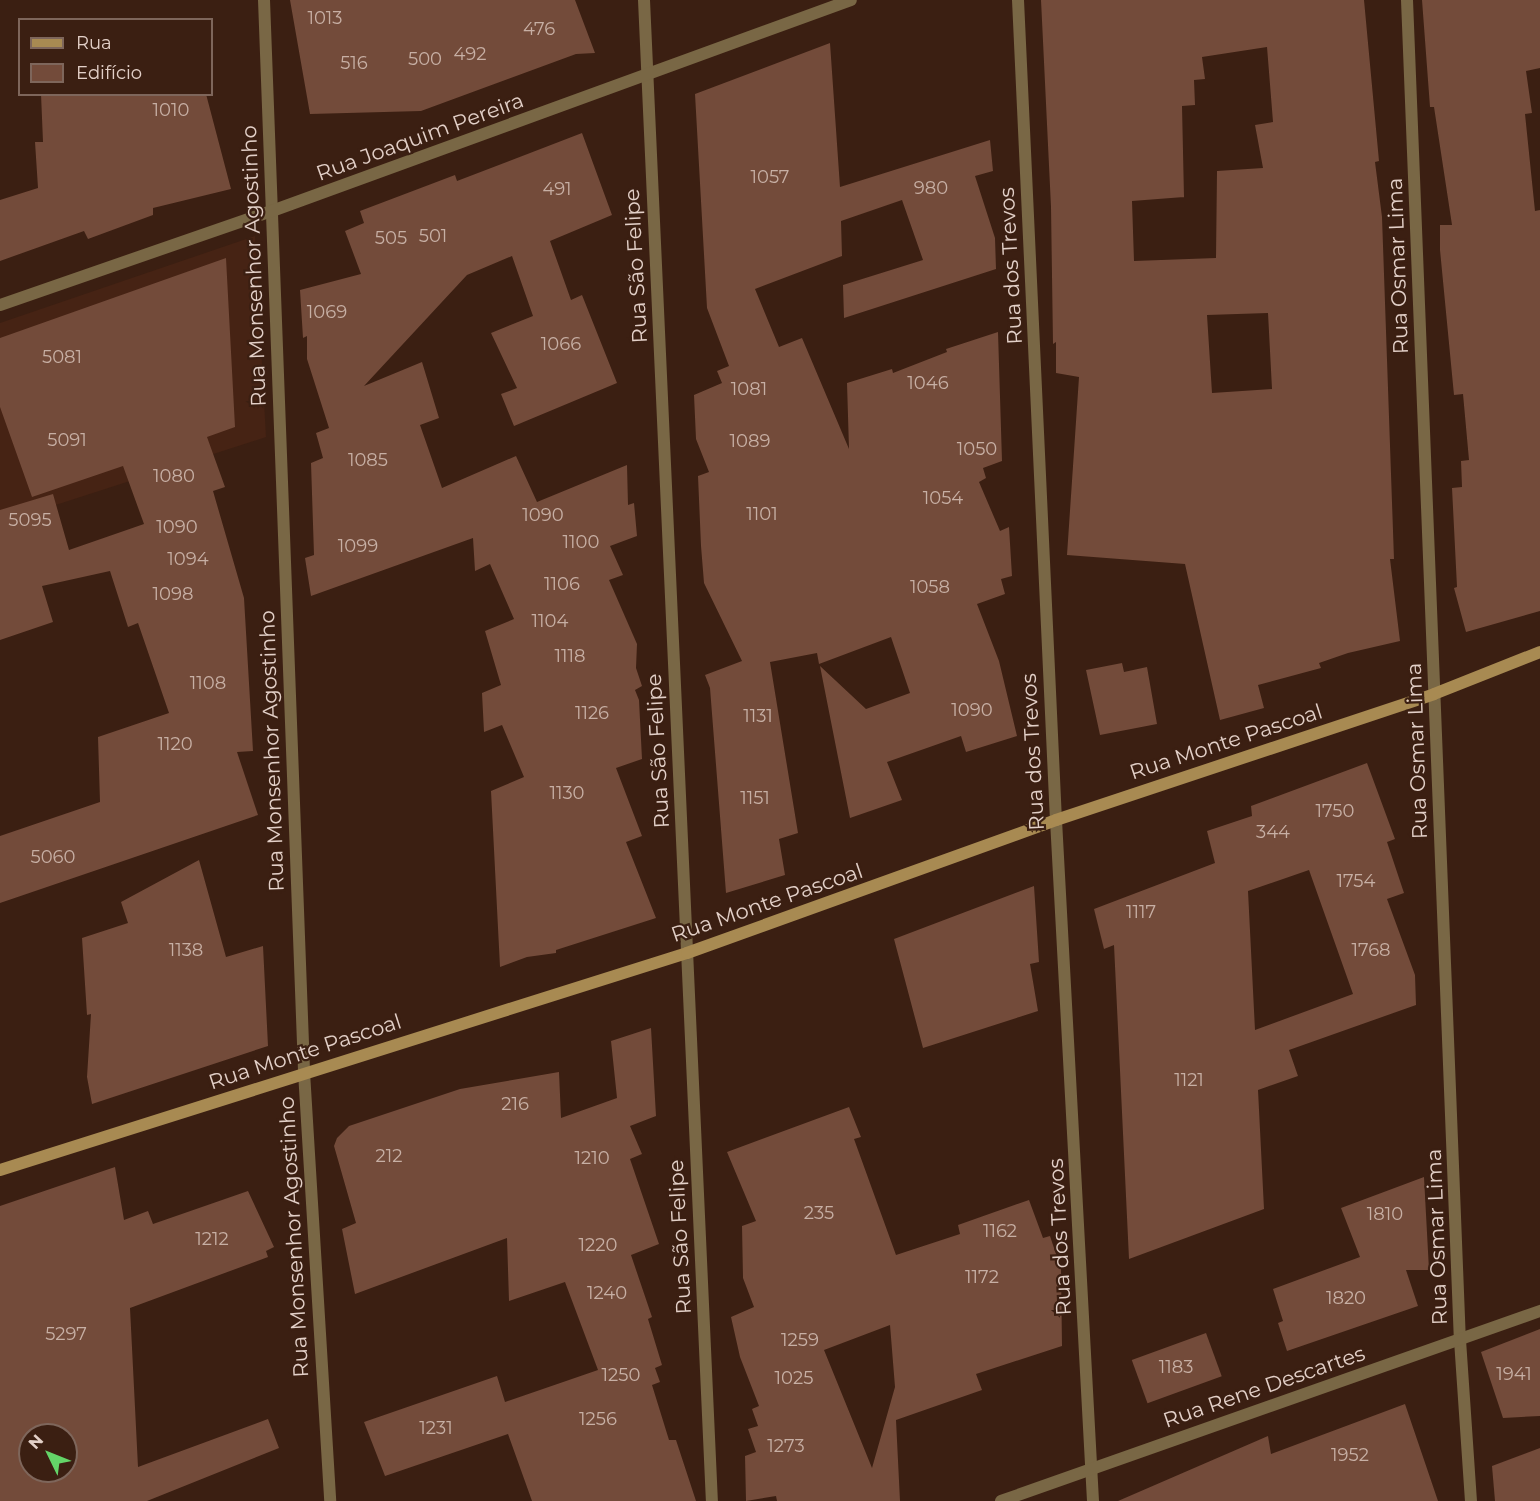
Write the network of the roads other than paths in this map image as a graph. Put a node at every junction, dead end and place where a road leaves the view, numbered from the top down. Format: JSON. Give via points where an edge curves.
{"nodes":[{"id":1,"x":264,"y":0,"type":"edge"},
{"id":2,"x":644,"y":0,"type":"edge"},
{"id":3,"x":850,"y":0,"type":"edge"},
{"id":4,"x":1018,"y":0,"type":"edge"},
{"id":5,"x":1407,"y":0,"type":"edge"},
{"id":6,"x":647,"y":74,"type":"junction"},
{"id":7,"x":272,"y":211,"type":"junction"},
{"id":8,"x":0,"y":305,"type":"edge"},
{"id":9,"x":1540,"y":652,"type":"edge"},
{"id":10,"x":1434,"y":694,"type":"junction"},
{"id":11,"x":1056,"y":820,"type":"junction"},
{"id":12,"x":687,"y":953,"type":"junction"},
{"id":13,"x":304,"y":1072,"type":"junction"},
{"id":14,"x":0,"y":1170,"type":"edge"},
{"id":15,"x":1540,"y":1311,"type":"edge"},
{"id":16,"x":1460,"y":1340,"type":"junction"},
{"id":17,"x":1092,"y":1467,"type":"junction"},
{"id":18,"x":330,"y":1501,"type":"edge"},
{"id":19,"x":712,"y":1501,"type":"edge"},
{"id":20,"x":1001,"y":1501,"type":"edge"},
{"id":21,"x":1093,"y":1501,"type":"edge"},
{"id":22,"x":1471,"y":1501,"type":"edge"}],
"edges":[{"from":1,"to":7,"type":"street","name":"Rua Monsenhor Agostinho"},
{"from":2,"to":6,"type":"street","name":"Rua São Felipe"},
{"from":3,"to":6,"type":"street","name":"Rua Joaquim Pereira"},
{"from":4,"to":11,"type":"street","name":"Rua dos Trevos"},
{"from":5,"to":10,"type":"street","name":"Rua Osmar Lima"},
{"from":6,"to":7,"type":"street","name":"Rua Joaquim Pereira"},
{"from":6,"to":12,"type":"street","name":"Rua São Felipe"},
{"from":7,"to":8,"type":"street","name":"Rua Joaquim Pereira"},
{"from":7,"to":13,"type":"street","name":"Rua Monsenhor Agostinho"},
{"from":9,"to":10,"type":"street","name":"Rua Monte Pascoal"},
{"from":10,"to":11,"type":"street","name":"Rua Monte Pascoal"},
{"from":10,"to":16,"type":"street","name":"Rua Osmar Lima"},
{"from":11,"to":12,"type":"street","name":"Rua Monte Pascoal"},
{"from":11,"to":17,"type":"street","name":"Rua dos Trevos"},
{"from":12,"to":13,"type":"street","name":"Rua Monte Pascoal"},
{"from":12,"to":19,"type":"street","name":"Rua São Felipe"},
{"from":13,"to":14,"type":"street","name":"Rua Monte Pascoal"},
{"from":13,"to":18,"type":"street","name":"Rua Monsenhor Agostinho"},
{"from":15,"to":16,"type":"street","name":"Rua Rene Descartes"},
{"from":16,"to":17,"type":"street","name":"Rua Rene Descartes"},
{"from":16,"to":22,"type":"street","name":"Rua Osmar Lima"},
{"from":17,"to":20,"type":"street","name":"Rua Rene Descartes"},
{"from":17,"to":21,"type":"street","name":"Rua dos Trevos"}]}
